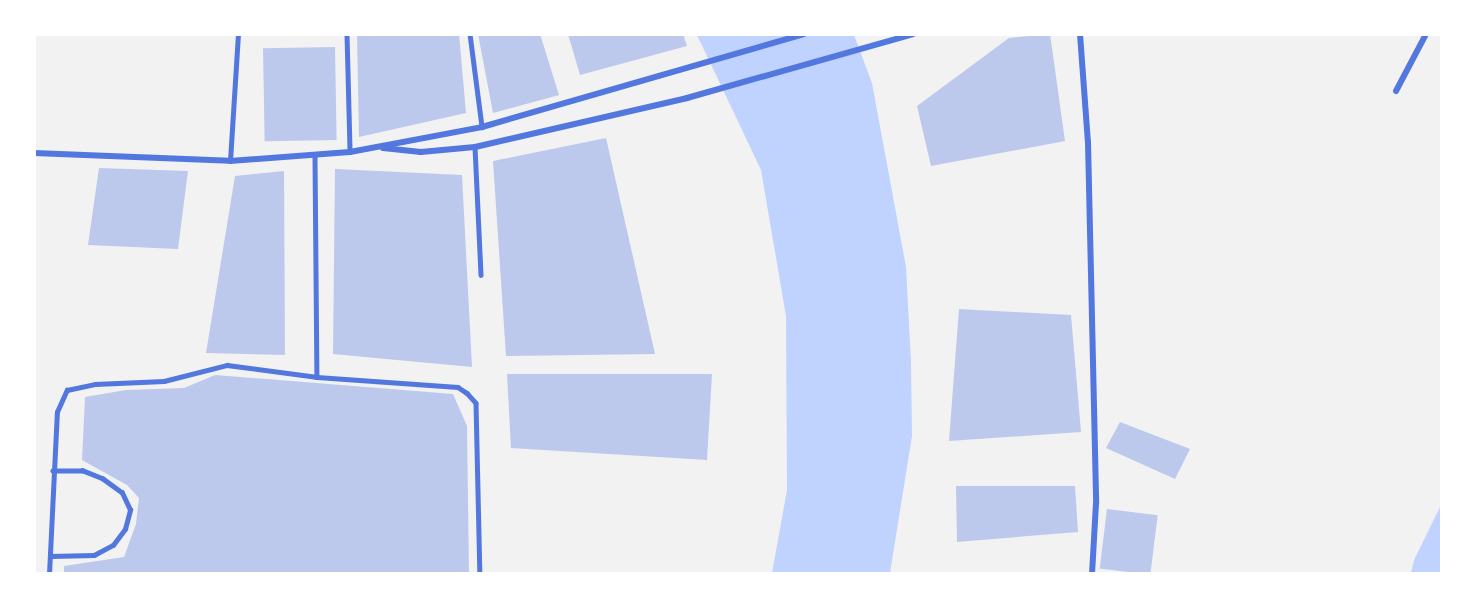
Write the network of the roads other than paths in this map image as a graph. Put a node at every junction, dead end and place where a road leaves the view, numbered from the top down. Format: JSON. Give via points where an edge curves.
{"nodes":[{"id":1,"x":238,"y":34,"type":"edge"},
{"id":2,"x":347,"y":34,"type":"edge"},
{"id":3,"x":470,"y":34,"type":"edge"},
{"id":4,"x":804,"y":34,"type":"edge"},
{"id":5,"x":1080,"y":34,"type":"edge"},
{"id":6,"x":1426,"y":34,"type":"edge"},
{"id":7,"x":912,"y":35,"type":"edge"},
{"id":8,"x":1396,"y":91,"type":"dead end"},
{"id":9,"x":482,"y":127,"type":"junction"},
{"id":10,"x":376,"y":147,"type":"junction"},
{"id":11,"x":475,"y":147,"type":"junction"},
{"id":12,"x":350,"y":152,"type":"junction"},
{"id":13,"x":34,"y":153,"type":"edge"},
{"id":14,"x":315,"y":158,"type":"junction"},
{"id":15,"x":230,"y":161,"type":"junction"},
{"id":16,"x":481,"y":275,"type":"dead end"},
{"id":17,"x":317,"y":377,"type":"junction"},
{"id":18,"x":53,"y":471,"type":"junction"},
{"id":19,"x":50,"y":556,"type":"junction"},
{"id":20,"x":50,"y":573,"type":"edge"},
{"id":21,"x":480,"y":573,"type":"edge"},
{"id":22,"x":1092,"y":573,"type":"edge"}],
"edges":[{"from":1,"to":15,"type":"lane"},
{"from":2,"to":12,"type":"lane"},
{"from":3,"to":9,"type":"lane"},
{"from":4,"to":9,"type":"street"},
{"from":5,"to":22,"type":"street","via":[[1089,154],[1096,503]]},
{"from":6,"to":8,"type":"street"},
{"from":7,"to":11,"type":"street","via":[[687,98]]},
{"from":9,"to":10,"type":"street"},
{"from":10,"to":11,"type":"street","via":[[421,152]]},
{"from":10,"to":12,"type":"street"},
{"from":11,"to":16,"type":"lane"},
{"from":12,"to":14,"type":"street"},
{"from":13,"to":15,"type":"street"},
{"from":14,"to":15,"type":"street"},
{"from":14,"to":17,"type":"lane"},
{"from":17,"to":18,"type":"lane","via":[[227,365],[164,381],[95,384],[67,390],[57,412]]},
{"from":17,"to":21,"type":"lane","via":[[458,387],[476,403]]},
{"from":18,"to":19,"type":"lane"},
{"from":18,"to":19,"type":"lane","via":[[83,471],[103,479],[122,493],[130,510],[125,529],[113,545],[94,555]]},
{"from":19,"to":20,"type":"lane"}]}
